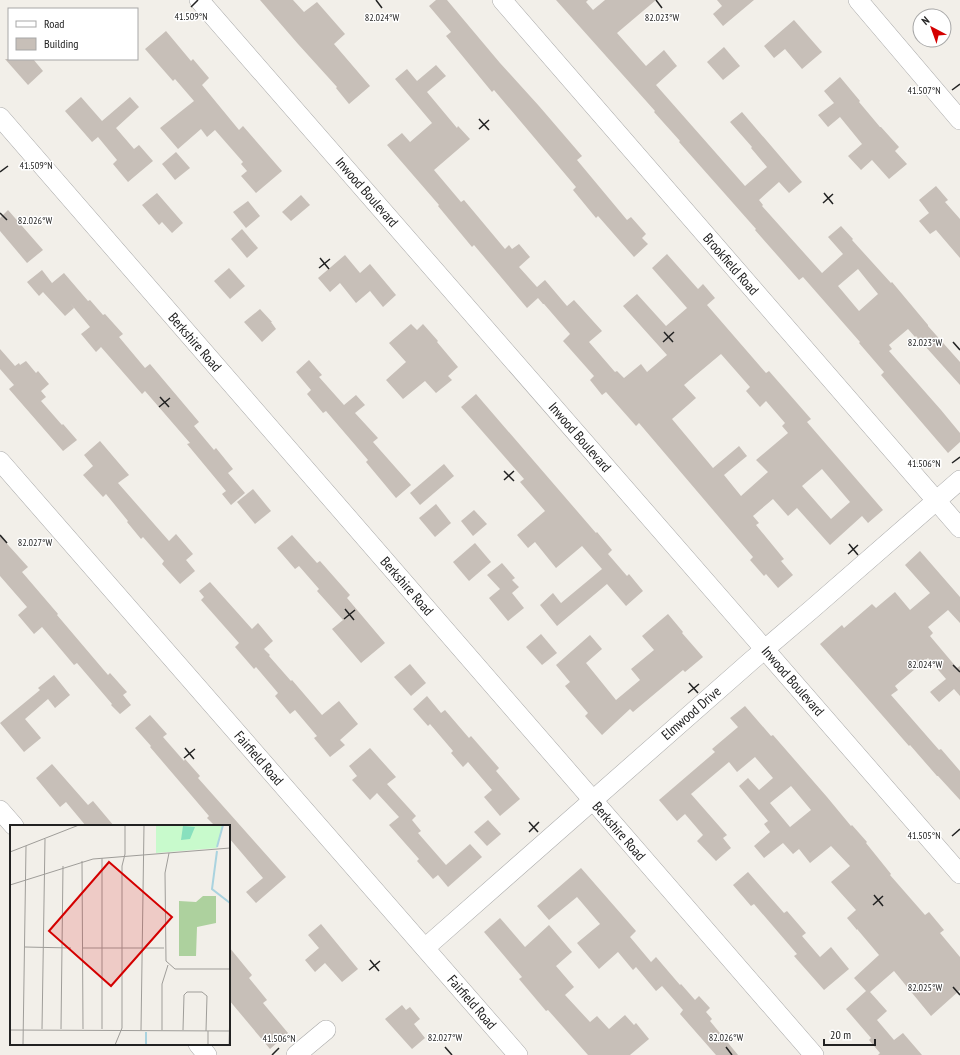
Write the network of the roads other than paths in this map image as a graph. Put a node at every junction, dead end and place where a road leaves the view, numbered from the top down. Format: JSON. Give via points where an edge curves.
{"nodes":[{"id":1,"x":200,"y":0,"type":"edge"},
{"id":2,"x":502,"y":0,"type":"edge"},
{"id":3,"x":858,"y":0,"type":"edge"},
{"id":4,"x":0,"y":117,"type":"edge"},
{"id":5,"x":960,"y":120,"type":"edge"},
{"id":6,"x":0,"y":460,"type":"edge"},
{"id":7,"x":960,"y":480,"type":"edge"},
{"id":8,"x":936,"y":500,"type":"junction"},
{"id":9,"x":960,"y":528,"type":"edge"},
{"id":10,"x":765,"y":649,"type":"junction"},
{"id":11,"x":592,"y":800,"type":"junction"},
{"id":12,"x":0,"y":810,"type":"edge"},
{"id":13,"x":13,"y":825,"type":"edge"},
{"id":14,"x":960,"y":874,"type":"edge"},
{"id":15,"x":424,"y":948,"type":"junction"},
{"id":16,"x":326,"y":1030,"type":"dead end"},
{"id":17,"x":199,"y":1045,"type":"edge"},
{"id":18,"x":207,"y":1055,"type":"edge"},
{"id":19,"x":296,"y":1055,"type":"edge"},
{"id":20,"x":518,"y":1055,"type":"edge"},
{"id":21,"x":814,"y":1055,"type":"edge"}],
"edges":[{"from":1,"to":10,"type":"street","name":"Inwood Boulevard"},
{"from":2,"to":8,"type":"street","name":"Brookfield Road"},
{"from":3,"to":5,"type":"street"},
{"from":4,"to":11,"type":"street","name":"Berkshire Road"},
{"from":6,"to":15,"type":"street","name":"Fairfield Road"},
{"from":7,"to":8,"type":"street","name":"Elmwood Drive"},
{"from":8,"to":9,"type":"street","name":"Brookfield Road"},
{"from":8,"to":10,"type":"street","name":"Elmwood Drive"},
{"from":10,"to":11,"type":"street","name":"Elmwood Drive"},
{"from":10,"to":14,"type":"street","name":"Inwood Boulevard"},
{"from":11,"to":15,"type":"street","name":"Elmwood Drive"},
{"from":11,"to":21,"type":"street","name":"Berkshire Road"},
{"from":12,"to":13,"type":"street"},
{"from":15,"to":20,"type":"street","name":"Fairfield Road"},
{"from":16,"to":19,"type":"street"},
{"from":17,"to":18,"type":"street"}]}
